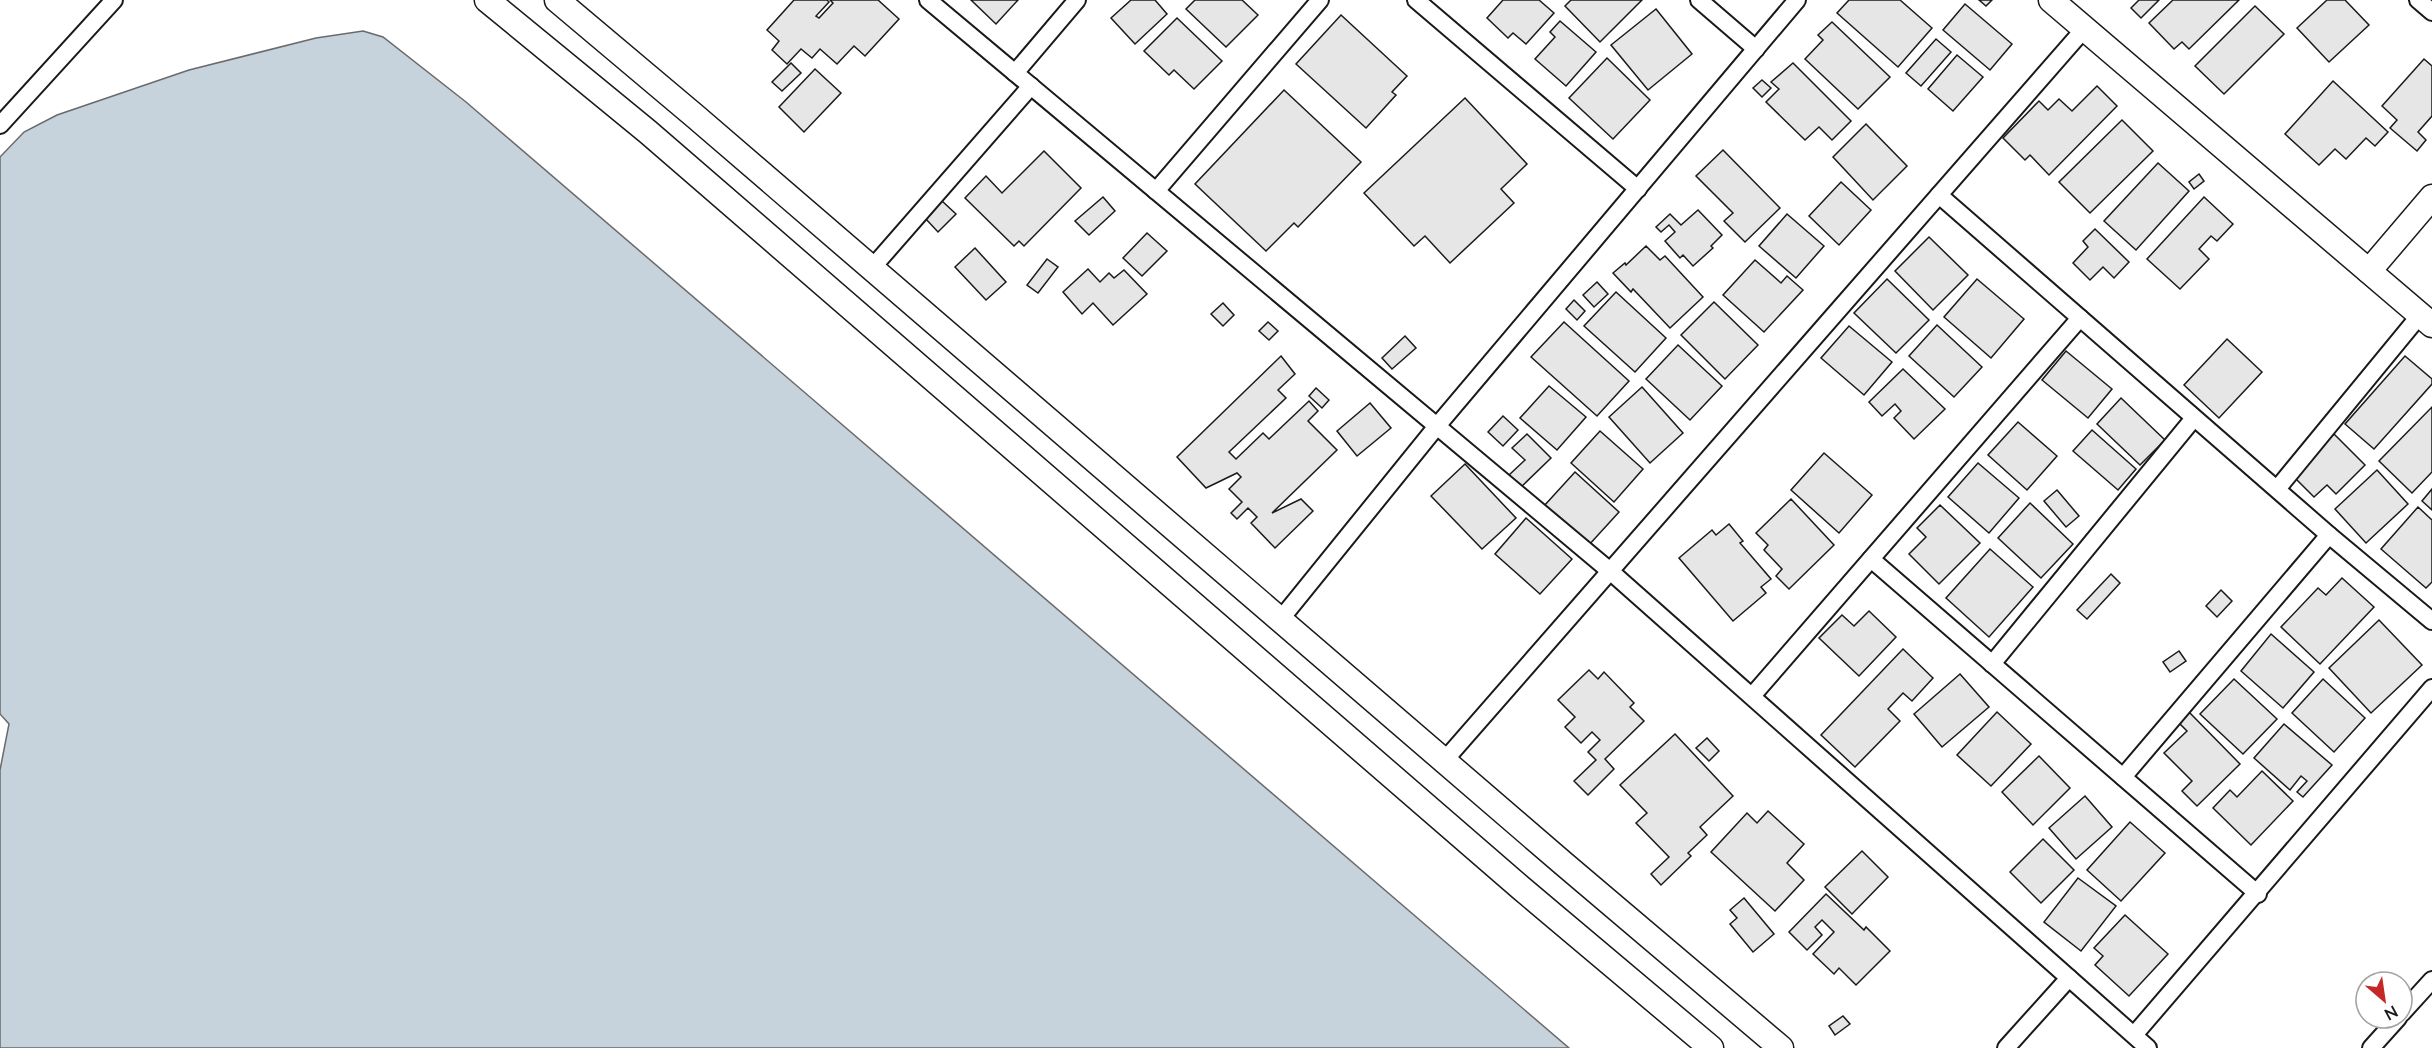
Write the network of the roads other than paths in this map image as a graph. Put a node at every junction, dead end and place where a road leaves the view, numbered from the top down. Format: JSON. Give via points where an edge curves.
{"nodes":[{"id":1,"x":114,"y":0,"type":"edge"},
{"id":2,"x":487,"y":0,"type":"edge"},
{"id":3,"x":556,"y":0,"type":"edge"},
{"id":4,"x":928,"y":0,"type":"edge"},
{"id":5,"x":1077,"y":0,"type":"edge"},
{"id":6,"x":1320,"y":0,"type":"edge"},
{"id":7,"x":1416,"y":0,"type":"edge"},
{"id":8,"x":1698,"y":0,"type":"edge"},
{"id":9,"x":1797,"y":0,"type":"edge"},
{"id":10,"x":2051,"y":0,"type":"edge"},
{"id":11,"x":2418,"y":0,"type":"edge"},
{"id":12,"x":2432,"y":12,"type":"edge"},
{"id":13,"x":2085,"y":28,"type":"junction"},
{"id":14,"x":1756,"y":49,"type":"junction"},
{"id":15,"x":1015,"y":73,"type":"junction"},
{"id":16,"x":1031,"y":86,"type":"junction"},
{"id":17,"x":0,"y":125,"type":"edge"},
{"id":18,"x":1638,"y":189,"type":"junction"},
{"id":19,"x":1156,"y":191,"type":"junction"},
{"id":20,"x":1939,"y":195,"type":"junction"},
{"id":21,"x":2432,"y":197,"type":"edge"},
{"id":22,"x":872,"y":268,"type":"junction"},
{"id":23,"x":2369,"y":271,"type":"junction"},
{"id":24,"x":2080,"y":318,"type":"junction"},
{"id":25,"x":2426,"y":320,"type":"edge"},
{"id":26,"x":2194,"y":418,"type":"junction"},
{"id":27,"x":1437,"y":426,"type":"junction"},
{"id":28,"x":2277,"y":489,"type":"junction"},
{"id":29,"x":2329,"y":535,"type":"junction"},
{"id":30,"x":1871,"y":559,"type":"junction"},
{"id":31,"x":1610,"y":571,"type":"junction"},
{"id":32,"x":1280,"y":620,"type":"junction"},
{"id":33,"x":2432,"y":621,"type":"edge"},
{"id":34,"x":1992,"y":664,"type":"junction"},
{"id":35,"x":2432,"y":688,"type":"edge"},
{"id":36,"x":1752,"y":696,"type":"junction"},
{"id":37,"x":1444,"y":761,"type":"junction"},
{"id":38,"x":2123,"y":777,"type":"junction"},
{"id":39,"x":2258,"y":894,"type":"junction"},
{"id":40,"x":2069,"y":978,"type":"junction"},
{"id":41,"x":2432,"y":980,"type":"edge"},
{"id":42,"x":2414,"y":1000,"type":"edge"},
{"id":43,"x":2387,"y":1030,"type":"edge"},
{"id":44,"x":2134,"y":1035,"type":"junction"},
{"id":45,"x":1712,"y":1048,"type":"edge"},
{"id":46,"x":1781,"y":1048,"type":"edge"},
{"id":47,"x":2007,"y":1048,"type":"edge"},
{"id":48,"x":2148,"y":1048,"type":"edge"},
{"id":49,"x":2371,"y":1048,"type":"edge"}],
"edges":[{"from":1,"to":17,"type":"street"},
{"from":2,"to":45,"type":"street","via":[[648,132],[1521,888]]},
{"from":3,"to":22,"type":"street"},
{"from":4,"to":15,"type":"street"},
{"from":5,"to":15,"type":"street"},
{"from":6,"to":19,"type":"street"},
{"from":7,"to":18,"type":"street"},
{"from":8,"to":14,"type":"street"},
{"from":9,"to":14,"type":"street"},
{"from":10,"to":13,"type":"street"},
{"from":11,"to":12,"type":"street"},
{"from":13,"to":20,"type":"street"},
{"from":13,"to":23,"type":"street"},
{"from":14,"to":18,"type":"street"},
{"from":15,"to":16,"type":"street"},
{"from":16,"to":19,"type":"street"},
{"from":16,"to":22,"type":"street"},
{"from":18,"to":27,"type":"street"},
{"from":19,"to":27,"type":"street"},
{"from":20,"to":24,"type":"street"},
{"from":20,"to":31,"type":"street"},
{"from":21,"to":23,"type":"street"},
{"from":22,"to":32,"type":"street"},
{"from":23,"to":25,"type":"street"},
{"from":24,"to":26,"type":"street"},
{"from":24,"to":30,"type":"street"},
{"from":25,"to":28,"type":"street"},
{"from":26,"to":28,"type":"street"},
{"from":26,"to":34,"type":"street"},
{"from":27,"to":31,"type":"street"},
{"from":27,"to":32,"type":"street"},
{"from":28,"to":29,"type":"street"},
{"from":29,"to":33,"type":"street"},
{"from":29,"to":38,"type":"street"},
{"from":30,"to":34,"type":"street"},
{"from":30,"to":36,"type":"street"},
{"from":31,"to":36,"type":"street"},
{"from":31,"to":37,"type":"street"},
{"from":32,"to":37,"type":"street"},
{"from":34,"to":38,"type":"street"},
{"from":35,"to":39,"type":"street"},
{"from":36,"to":40,"type":"street"},
{"from":37,"to":46,"type":"street"},
{"from":38,"to":39,"type":"street"},
{"from":39,"to":44,"type":"street"},
{"from":40,"to":44,"type":"street"},
{"from":40,"to":47,"type":"street"},
{"from":41,"to":42,"type":"street"},
{"from":43,"to":49,"type":"street"},
{"from":44,"to":48,"type":"street"}]}
